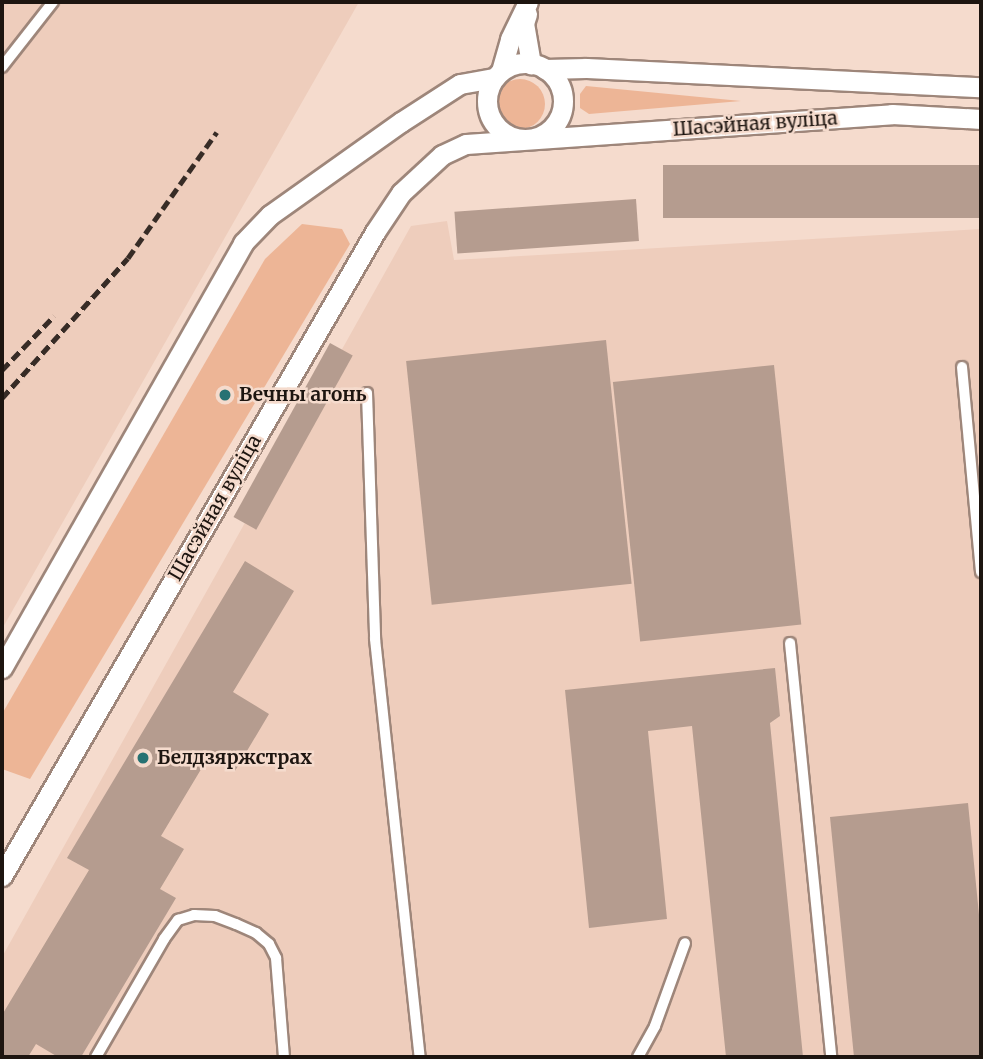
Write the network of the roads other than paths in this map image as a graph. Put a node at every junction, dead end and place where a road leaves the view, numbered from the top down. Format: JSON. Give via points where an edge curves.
{"nodes":[{"id":1,"x":52,"y":2,"type":"edge"},
{"id":2,"x":529,"y":2,"type":"edge"},
{"id":3,"x":2,"y":67,"type":"edge"},
{"id":4,"x":538,"y":67,"type":"junction"},
{"id":5,"x":497,"y":74,"type":"junction"},
{"id":6,"x":981,"y":87,"type":"edge"},
{"id":7,"x":981,"y":119,"type":"edge"},
{"id":8,"x":528,"y":139,"type":"junction"},
{"id":9,"x":962,"y":367,"type":"dead end"},
{"id":10,"x":367,"y":393,"type":"dead end"},
{"id":11,"x":981,"y":572,"type":"edge"},
{"id":12,"x":790,"y":643,"type":"dead end"},
{"id":13,"x":2,"y":668,"type":"edge"},
{"id":14,"x":2,"y":876,"type":"edge"},
{"id":15,"x":685,"y":943,"type":"dead end"},
{"id":16,"x":96,"y":1057,"type":"edge"},
{"id":17,"x":284,"y":1057,"type":"edge"},
{"id":18,"x":421,"y":1057,"type":"edge"},
{"id":19,"x":638,"y":1057,"type":"edge"},
{"id":20,"x":831,"y":1057,"type":"edge"}],
"edges":[{"from":1,"to":3,"type":"lane"},
{"from":2,"to":4,"type":"street","via":[[524,23]]},
{"from":2,"to":5,"type":"street"},
{"from":4,"to":5,"type":"street","name":"Шасэйная вуліца","via":[[522,63]]},
{"from":4,"to":6,"type":"street","name":"Шасэйная вуліца"},
{"from":4,"to":8,"type":"street","name":"Шасэйная вуліца","via":[[556,78],[562,114],[543,135]]},
{"from":5,"to":8,"type":"street","name":"Шасэйная вуліца","via":[[487,105],[490,118],[502,131]]},
{"from":5,"to":13,"type":"street","name":"Шасэйная вуліца","via":[[460,84],[401,122],[270,215],[243,243]]},
{"from":7,"to":8,"type":"street","name":"Шасэйная вуліца","via":[[892,114]]},
{"from":8,"to":14,"type":"street","name":"Шасэйная вуліца","via":[[466,144],[442,155],[401,193]]},
{"from":9,"to":11,"type":"lane"},
{"from":10,"to":18,"type":"lane","via":[[375,639]]},
{"from":12,"to":20,"type":"lane"},
{"from":15,"to":19,"type":"lane","via":[[655,1026]]},
{"from":16,"to":17,"type":"lane","via":[[164,939],[178,920],[194,915],[236,924],[269,944],[276,958]]}]}
